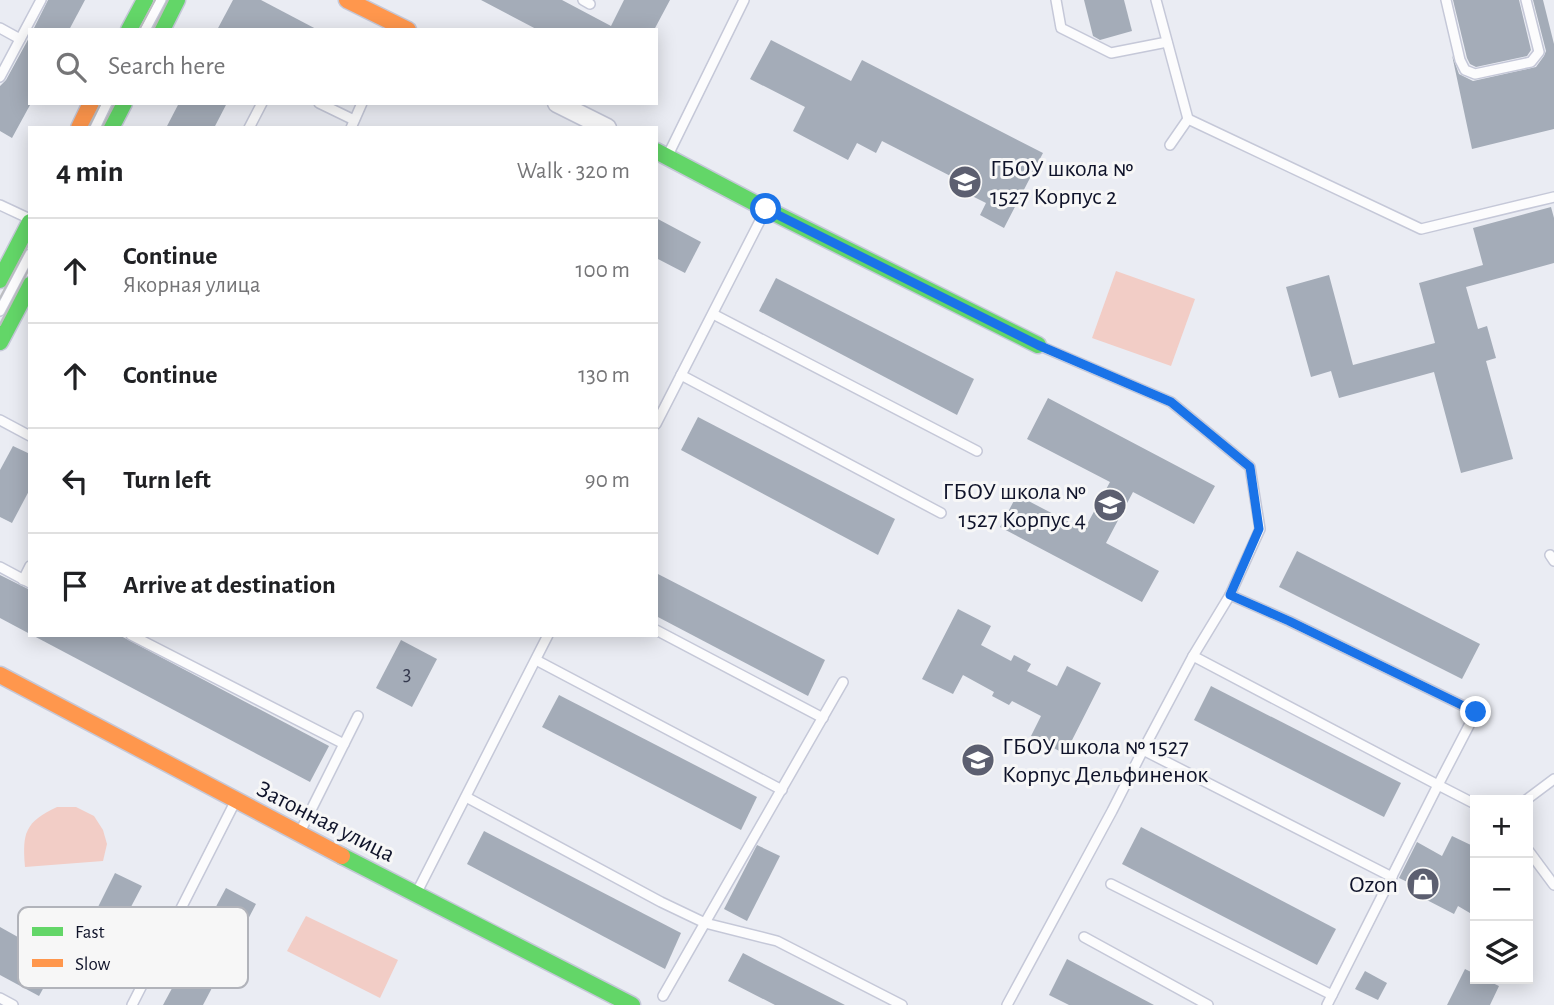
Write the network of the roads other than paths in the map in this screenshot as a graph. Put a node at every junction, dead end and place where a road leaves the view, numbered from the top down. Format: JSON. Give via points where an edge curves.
{"nodes":[{"id":1,"x":41,"y":0,"type":"edge"},
{"id":2,"x":145,"y":0,"type":"edge"},
{"id":3,"x":161,"y":0,"type":"edge"},
{"id":4,"x":177,"y":0,"type":"edge"},
{"id":5,"x":347,"y":0,"type":"edge"},
{"id":6,"x":744,"y":0,"type":"edge"},
{"id":7,"x":1056,"y":0,"type":"edge"},
{"id":8,"x":1156,"y":0,"type":"edge"},
{"id":9,"x":1446,"y":0,"type":"edge"},
{"id":10,"x":1526,"y":0,"type":"edge"},
{"id":11,"x":0,"y":28,"type":"edge"},
{"id":12,"x":130,"y":28,"type":"edge"},
{"id":13,"x":146,"y":28,"type":"edge"},
{"id":14,"x":163,"y":28,"type":"edge"},
{"id":15,"x":401,"y":28,"type":"edge"},
{"id":16,"x":20,"y":39,"type":"junction"},
{"id":17,"x":1167,"y":42,"type":"junction"},
{"id":18,"x":0,"y":77,"type":"edge"},
{"id":19,"x":90,"y":105,"type":"edge"},
{"id":20,"x":106,"y":105,"type":"edge"},
{"id":21,"x":123,"y":105,"type":"edge"},
{"id":22,"x":261,"y":105,"type":"edge"},
{"id":23,"x":322,"y":105,"type":"edge"},
{"id":24,"x":361,"y":105,"type":"edge"},
{"id":25,"x":561,"y":105,"type":"edge"},
{"id":26,"x":1188,"y":119,"type":"junction"},
{"id":27,"x":352,"y":124,"type":"edge"},
{"id":28,"x":80,"y":126,"type":"edge"},
{"id":29,"x":96,"y":126,"type":"edge"},
{"id":30,"x":112,"y":126,"type":"edge"},
{"id":31,"x":250,"y":126,"type":"edge"},
{"id":32,"x":600,"y":126,"type":"edge"},
{"id":33,"x":1170,"y":145,"type":"dead end"},
{"id":34,"x":662,"y":154,"type":"edge"},
{"id":35,"x":1554,"y":197,"type":"edge"},
{"id":36,"x":0,"y":205,"type":"edge"},
{"id":37,"x":766,"y":209,"type":"junction"},
{"id":38,"x":28,"y":220,"type":"edge"},
{"id":39,"x":28,"y":225,"type":"edge"},
{"id":40,"x":28,"y":258,"type":"edge"},
{"id":41,"x":0,"y":280,"type":"edge"},
{"id":42,"x":28,"y":289,"type":"edge"},
{"id":43,"x":0,"y":311,"type":"edge"},
{"id":44,"x":712,"y":314,"type":"junction"},
{"id":45,"x":0,"y":342,"type":"edge"},
{"id":46,"x":1038,"y":345,"type":"joint"},
{"id":47,"x":681,"y":375,"type":"junction"},
{"id":48,"x":0,"y":420,"type":"edge"},
{"id":49,"x":658,"y":420,"type":"edge"},
{"id":50,"x":28,"y":435,"type":"edge"},
{"id":51,"x":977,"y":451,"type":"dead end"},
{"id":52,"x":941,"y":513,"type":"dead end"},
{"id":53,"x":0,"y":567,"type":"edge"},
{"id":54,"x":26,"y":581,"type":"edge"},
{"id":55,"x":1230,"y":595,"type":"junction"},
{"id":56,"x":658,"y":631,"type":"edge"},
{"id":57,"x":135,"y":637,"type":"edge"},
{"id":58,"x":547,"y":637,"type":"edge"},
{"id":59,"x":1193,"y":656,"type":"junction"},
{"id":60,"x":536,"y":660,"type":"junction"},
{"id":61,"x":0,"y":675,"type":"edge"},
{"id":62,"x":844,"y":682,"type":"dead end"},
{"id":63,"x":358,"y":716,"type":"dead end"},
{"id":64,"x":823,"y":718,"type":"junction"},
{"id":65,"x":344,"y":744,"type":"junction"},
{"id":66,"x":1143,"y":750,"type":"junction"},
{"id":67,"x":1554,"y":779,"type":"edge"},
{"id":68,"x":1438,"y":785,"type":"junction"},
{"id":69,"x":782,"y":790,"type":"junction"},
{"id":70,"x":1533,"y":795,"type":"edge"},
{"id":71,"x":466,"y":797,"type":"junction"},
{"id":72,"x":236,"y":801,"type":"junction"},
{"id":73,"x":1470,"y":801,"type":"edge"},
{"id":74,"x":299,"y":833,"type":"junction"},
{"id":75,"x":1533,"y":857,"type":"edge"},
{"id":76,"x":1392,"y":877,"type":"junction"},
{"id":77,"x":1111,"y":884,"type":"dead end"},
{"id":78,"x":1554,"y":885,"type":"edge"},
{"id":79,"x":416,"y":894,"type":"junction"},
{"id":80,"x":182,"y":907,"type":"edge"},
{"id":81,"x":705,"y":923,"type":"junction"},
{"id":82,"x":1084,"y":937,"type":"dead end"},
{"id":83,"x":141,"y":988,"type":"edge"},
{"id":84,"x":1332,"y":995,"type":"junction"},
{"id":85,"x":663,"y":996,"type":"dead end"},
{"id":86,"x":0,"y":998,"type":"edge"},
{"id":87,"x":13,"y":1005,"type":"edge"},
{"id":88,"x":132,"y":1005,"type":"edge"},
{"id":89,"x":632,"y":1005,"type":"edge"},
{"id":90,"x":902,"y":1005,"type":"edge"},
{"id":91,"x":1007,"y":1005,"type":"edge"},
{"id":92,"x":1208,"y":1005,"type":"edge"},
{"id":93,"x":1327,"y":1005,"type":"edge"}],
"edges":[{"from":1,"to":16,"type":"lane"},
{"from":2,"to":12,"type":"street"},
{"from":3,"to":13,"type":"lane"},
{"from":4,"to":14,"type":"street"},
{"from":5,"to":15,"type":"street"},
{"from":6,"to":34,"type":"lane"},
{"from":7,"to":17,"type":"lane","via":[[1062,28],[1111,53]]},
{"from":8,"to":17,"type":"lane"},
{"from":9,"to":10,"type":"lane","via":[[1460,60],[1465,70],[1475,74],[1531,62],[1539,52]]},
{"from":11,"to":16,"type":"lane"},
{"from":16,"to":18,"type":"lane"},
{"from":17,"to":26,"type":"lane"},
{"from":19,"to":28,"type":"street"},
{"from":20,"to":29,"type":"lane"},
{"from":21,"to":30,"type":"street"},
{"from":22,"to":31,"type":"lane"},
{"from":23,"to":27,"type":"lane"},
{"from":24,"to":27,"type":"lane"},
{"from":25,"to":32,"type":"street"},
{"from":26,"to":33,"type":"lane"},
{"from":26,"to":35,"type":"lane","via":[[1421,229]]},
{"from":34,"to":37,"type":"street"},
{"from":36,"to":38,"type":"lane"},
{"from":37,"to":44,"type":"lane"},
{"from":37,"to":46,"type":"street"},
{"from":39,"to":41,"type":"street"},
{"from":40,"to":43,"type":"lane"},
{"from":42,"to":45,"type":"street"},
{"from":44,"to":47,"type":"lane"},
{"from":44,"to":51,"type":"lane"},
{"from":46,"to":55,"type":"lane","via":[[1171,402],[1250,467],[1259,529]]},
{"from":47,"to":49,"type":"lane"},
{"from":47,"to":52,"type":"lane"},
{"from":48,"to":50,"type":"lane"},
{"from":53,"to":54,"type":"lane"},
{"from":55,"to":59,"type":"lane"},
{"from":55,"to":68,"type":"lane","via":[[1476,712]]},
{"from":56,"to":64,"type":"lane"},
{"from":57,"to":65,"type":"lane"},
{"from":58,"to":60,"type":"lane"},
{"from":59,"to":66,"type":"lane"},
{"from":59,"to":68,"type":"lane"},
{"from":60,"to":69,"type":"lane"},
{"from":60,"to":71,"type":"lane"},
{"from":61,"to":72,"type":"street","name":"Затонная улица"},
{"from":62,"to":64,"type":"lane"},
{"from":63,"to":65,"type":"lane"},
{"from":64,"to":69,"type":"lane"},
{"from":65,"to":74,"type":"lane"},
{"from":66,"to":76,"type":"lane"},
{"from":66,"to":91,"type":"lane"},
{"from":67,"to":70,"type":"lane"},
{"from":68,"to":73,"type":"lane"},
{"from":68,"to":76,"type":"lane"},
{"from":69,"to":81,"type":"lane"},
{"from":71,"to":79,"type":"lane"},
{"from":71,"to":81,"type":"lane"},
{"from":72,"to":74,"type":"street","name":"Затонная улица"},
{"from":72,"to":80,"type":"lane"},
{"from":74,"to":79,"type":"street","name":"Затонная улица"},
{"from":75,"to":78,"type":"lane"},
{"from":76,"to":84,"type":"lane"},
{"from":77,"to":84,"type":"lane"},
{"from":79,"to":89,"type":"street","name":"Затонная улица"},
{"from":81,"to":85,"type":"lane"},
{"from":81,"to":90,"type":"lane","via":[[778,941]]},
{"from":82,"to":92,"type":"lane"},
{"from":83,"to":88,"type":"lane"},
{"from":84,"to":93,"type":"lane"},
{"from":86,"to":87,"type":"lane"}]}
